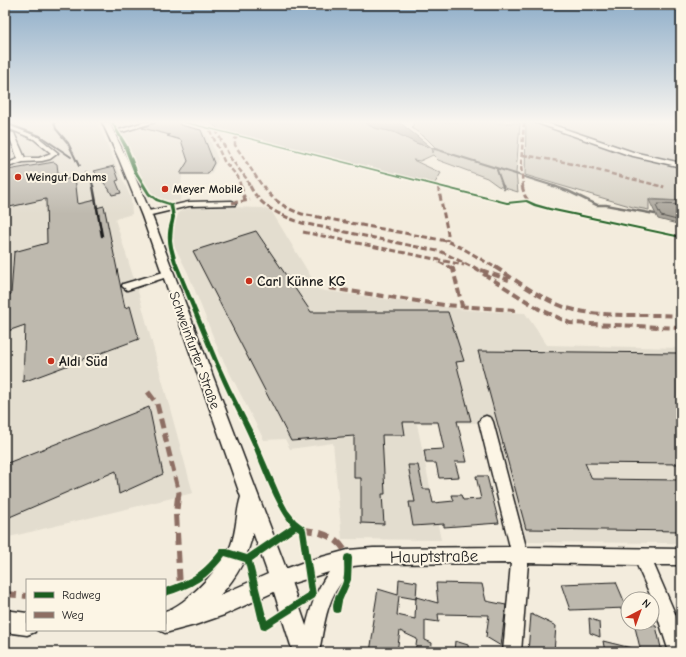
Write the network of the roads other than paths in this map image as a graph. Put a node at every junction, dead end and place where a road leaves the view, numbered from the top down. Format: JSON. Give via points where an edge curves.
{"nodes":[{"id":1,"x":19,"y":153,"type":"edge"},
{"id":2,"x":56,"y":153,"type":"edge"},
{"id":3,"x":121,"y":153,"type":"edge"},
{"id":4,"x":627,"y":153,"type":"edge"},
{"id":5,"x":22,"y":160,"type":"junction"},
{"id":6,"x":681,"y":165,"type":"edge"},
{"id":7,"x":5,"y":166,"type":"edge"},
{"id":8,"x":232,"y":204,"type":"dead end"},
{"id":9,"x":147,"y":214,"type":"junction"},
{"id":10,"x":167,"y":274,"type":"junction"},
{"id":11,"x":127,"y":286,"type":"dead end"},
{"id":12,"x":486,"y":422,"type":"dead end"},
{"id":13,"x":249,"y":498,"type":"junction"},
{"id":14,"x":520,"y":555,"type":"junction"},
{"id":15,"x":642,"y":557,"type":"junction"},
{"id":16,"x":681,"y":557,"type":"edge"},
{"id":17,"x":348,"y":558,"type":"junction"},
{"id":18,"x":280,"y":580,"type":"junction"},
{"id":19,"x":171,"y":620,"type":"edge"},
{"id":20,"x":5,"y":621,"type":"edge"},
{"id":21,"x":26,"y":624,"type":"edge"},
{"id":22,"x":304,"y":652,"type":"edge"},
{"id":23,"x":310,"y":652,"type":"edge"},
{"id":24,"x":512,"y":652,"type":"edge"},
{"id":25,"x":678,"y":652,"type":"edge"}],
"edges":[{"from":1,"to":5,"type":"street"},
{"from":2,"to":5,"type":"street","via":[[50,157]]},
{"from":3,"to":9,"type":"main road","name":"Schweinfurter Straße"},
{"from":4,"to":6,"type":"street"},
{"from":5,"to":7,"type":"street"},
{"from":8,"to":9,"type":"street","via":[[197,203]]},
{"from":9,"to":10,"type":"main road","name":"Schweinfurter Straße"},
{"from":10,"to":11,"type":"street"},
{"from":10,"to":13,"type":"main road","name":"Schweinfurter Straße"},
{"from":12,"to":14,"type":"street"},
{"from":13,"to":18,"type":"main road","name":"Schweinfurter Straße"},
{"from":13,"to":19,"type":"main road","via":[[242,540],[233,562],[216,584]]},
{"from":14,"to":15,"type":"street","name":"Hauptstraße"},
{"from":14,"to":17,"type":"street","name":"Hauptstraße"},
{"from":14,"to":24,"type":"street"},
{"from":15,"to":16,"type":"street","name":"Hauptstraße"},
{"from":15,"to":25,"type":"street","via":[[667,616]]},
{"from":17,"to":18,"type":"street","name":"Hauptstraße","via":[[307,569]]},
{"from":17,"to":23,"type":"street","via":[[322,601],[316,617]]},
{"from":18,"to":19,"type":"main road","via":[[219,607]]},
{"from":18,"to":22,"type":"main road","name":"Schweinfurter Straße"},
{"from":20,"to":21,"type":"main road"}]}
